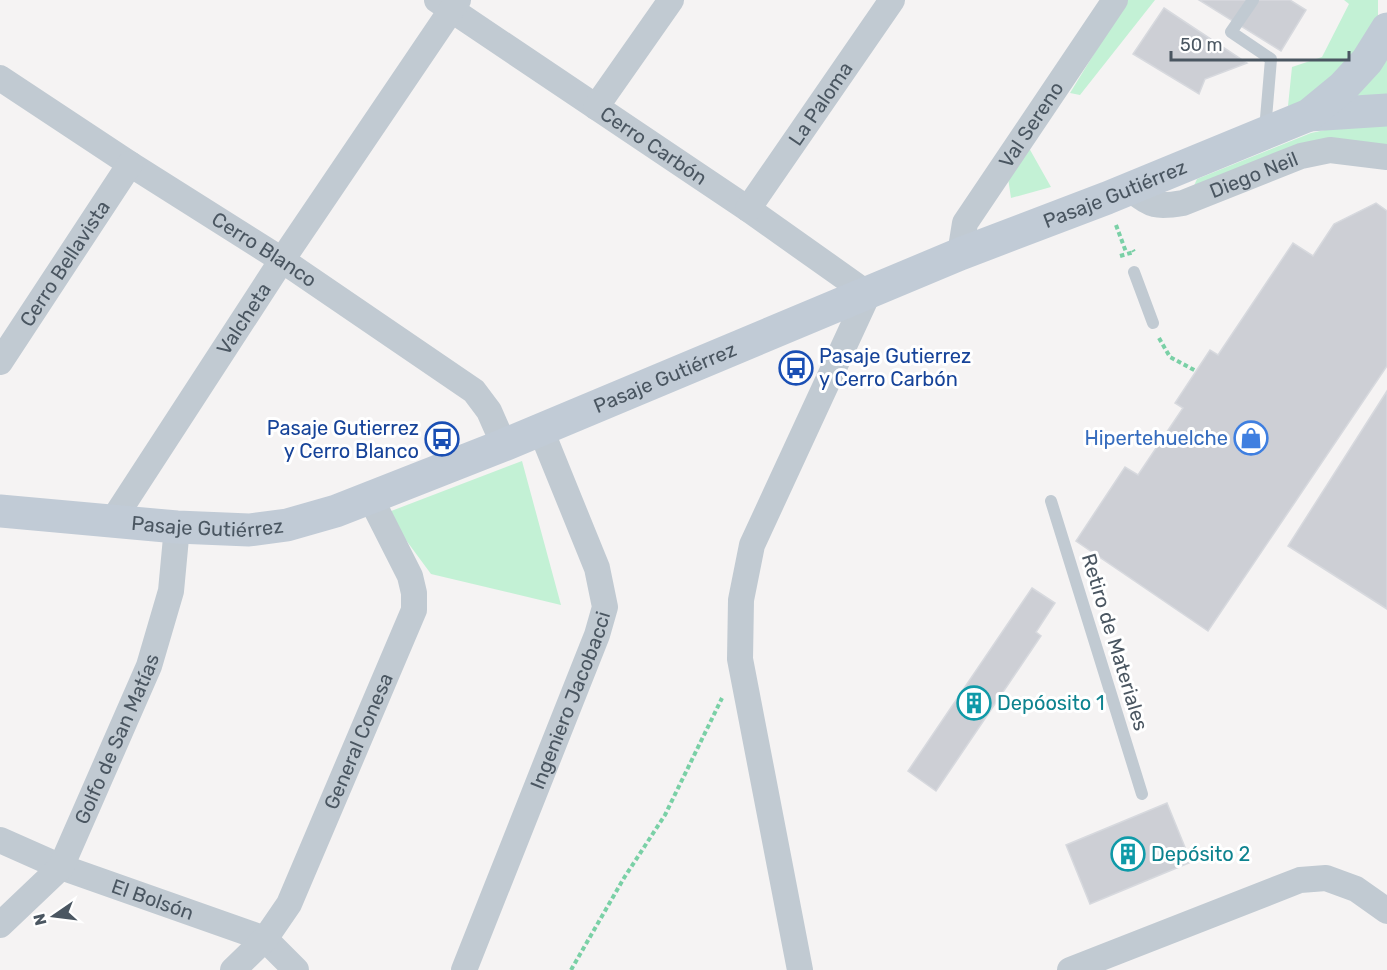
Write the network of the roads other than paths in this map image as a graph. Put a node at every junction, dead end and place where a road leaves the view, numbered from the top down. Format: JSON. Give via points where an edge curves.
{"nodes":[{"id":1,"x":671,"y":0,"type":"edge"},
{"id":2,"x":892,"y":0,"type":"edge"},
{"id":3,"x":1115,"y":0,"type":"edge"},
{"id":4,"x":1253,"y":0,"type":"edge"},
{"id":5,"x":449,"y":3,"type":"edge"},
{"id":6,"x":1387,"y":29,"type":"edge"},
{"id":7,"x":0,"y":78,"type":"edge"},
{"id":8,"x":596,"y":107,"type":"junction"},
{"id":9,"x":1387,"y":110,"type":"edge"},
{"id":10,"x":1309,"y":115,"type":"junction"},
{"id":11,"x":1265,"y":133,"type":"junction"},
{"id":12,"x":1387,"y":157,"type":"edge"},
{"id":13,"x":130,"y":164,"type":"junction"},
{"id":14,"x":1128,"y":188,"type":"junction"},
{"id":15,"x":748,"y":209,"type":"junction"},
{"id":16,"x":960,"y":254,"type":"junction"},
{"id":17,"x":282,"y":260,"type":"junction"},
{"id":18,"x":1134,"y":272,"type":"dead end"},
{"id":19,"x":868,"y":294,"type":"junction"},
{"id":20,"x":1153,"y":323,"type":"road end"},
{"id":21,"x":0,"y":362,"type":"edge"},
{"id":22,"x":540,"y":430,"type":"junction"},
{"id":23,"x":504,"y":445,"type":"junction"},
{"id":24,"x":370,"y":497,"type":"junction"},
{"id":25,"x":1051,"y":501,"type":"dead end"},
{"id":26,"x":0,"y":511,"type":"edge"},
{"id":27,"x":113,"y":520,"type":"junction"},
{"id":28,"x":177,"y":527,"type":"junction"},
{"id":29,"x":1142,"y":794,"type":"dead end"},
{"id":30,"x":0,"y":840,"type":"edge"},
{"id":31,"x":60,"y":867,"type":"junction"},
{"id":32,"x":1387,"y":910,"type":"edge"},
{"id":33,"x":0,"y":926,"type":"edge"},
{"id":34,"x":265,"y":939,"type":"junction"},
{"id":35,"x":233,"y":970,"type":"edge"},
{"id":36,"x":296,"y":970,"type":"edge"},
{"id":37,"x":464,"y":970,"type":"edge"},
{"id":38,"x":800,"y":970,"type":"edge"},
{"id":39,"x":1070,"y":970,"type":"edge"}],
"edges":[{"from":1,"to":8,"type":"street"},
{"from":2,"to":15,"type":"street","name":"La Paloma"},
{"from":3,"to":16,"type":"street","name":"Val Sereno","via":[[965,223]]},
{"from":4,"to":11,"type":"lane","via":[[1231,32],[1271,59]]},
{"from":5,"to":8,"type":"street","name":"Cerro Carbón"},
{"from":5,"to":17,"type":"street","name":"Valcheta"},
{"from":6,"to":10,"type":"main road","name":"Pasaje Gutiérrez","via":[[1367,61]]},
{"from":7,"to":13,"type":"street","name":"Cerro Blanco"},
{"from":8,"to":15,"type":"street","name":"Cerro Carbón"},
{"from":9,"to":10,"type":"main road","name":"Pasaje Gutiérrez"},
{"from":10,"to":11,"type":"main road","name":"Pasaje Gutiérrez"},
{"from":11,"to":14,"type":"main road","name":"Pasaje Gutiérrez"},
{"from":12,"to":14,"type":"street","name":"Diego Neil","via":[[1330,150],[1301,156],[1183,203],[1165,206],[1152,205]]},
{"from":13,"to":17,"type":"street","name":"Cerro Blanco"},
{"from":13,"to":21,"type":"street","name":"Cerro Bellavista"},
{"from":14,"to":16,"type":"main road","name":"Pasaje Gutiérrez"},
{"from":15,"to":19,"type":"street","name":"Cerro Carbón"},
{"from":16,"to":19,"type":"main road","name":"Pasaje Gutiérrez"},
{"from":17,"to":23,"type":"street","name":"Cerro Blanco","via":[[474,391],[489,411]]},
{"from":17,"to":27,"type":"street","name":"Valcheta"},
{"from":18,"to":20,"type":"lane"},
{"from":19,"to":22,"type":"main road","name":"Pasaje Gutiérrez"},
{"from":19,"to":38,"type":"street","via":[[752,545],[741,600],[740,659]]},
{"from":22,"to":23,"type":"main road","name":"Pasaje Gutiérrez"},
{"from":22,"to":37,"type":"street","name":"Ingeniero Jacobacci","via":[[597,568],[605,607]]},
{"from":23,"to":24,"type":"main road","name":"Pasaje Gutiérrez"},
{"from":24,"to":28,"type":"main road","name":"Pasaje Gutiérrez","via":[[286,525],[249,530]]},
{"from":24,"to":34,"type":"street","name":"General Conesa","via":[[410,576],[414,610],[289,904]]},
{"from":25,"to":29,"type":"lane","name":"Retiro de Materiales"},
{"from":26,"to":27,"type":"main road","name":"Pasaje Gutiérrez"},
{"from":27,"to":28,"type":"main road","name":"Pasaje Gutiérrez"},
{"from":28,"to":31,"type":"street","name":"Golfo de San Matías","via":[[171,591],[149,666]]},
{"from":30,"to":31,"type":"street","name":"El Bolsón"},
{"from":31,"to":33,"type":"street","name":"Golfo de San Matías"},
{"from":31,"to":34,"type":"street","name":"El Bolsón"},
{"from":32,"to":39,"type":"street","via":[[1356,889],[1326,878],[1300,879]]},
{"from":34,"to":35,"type":"street","name":"General Conesa"},
{"from":34,"to":36,"type":"street","name":"El Bolsón"}]}
